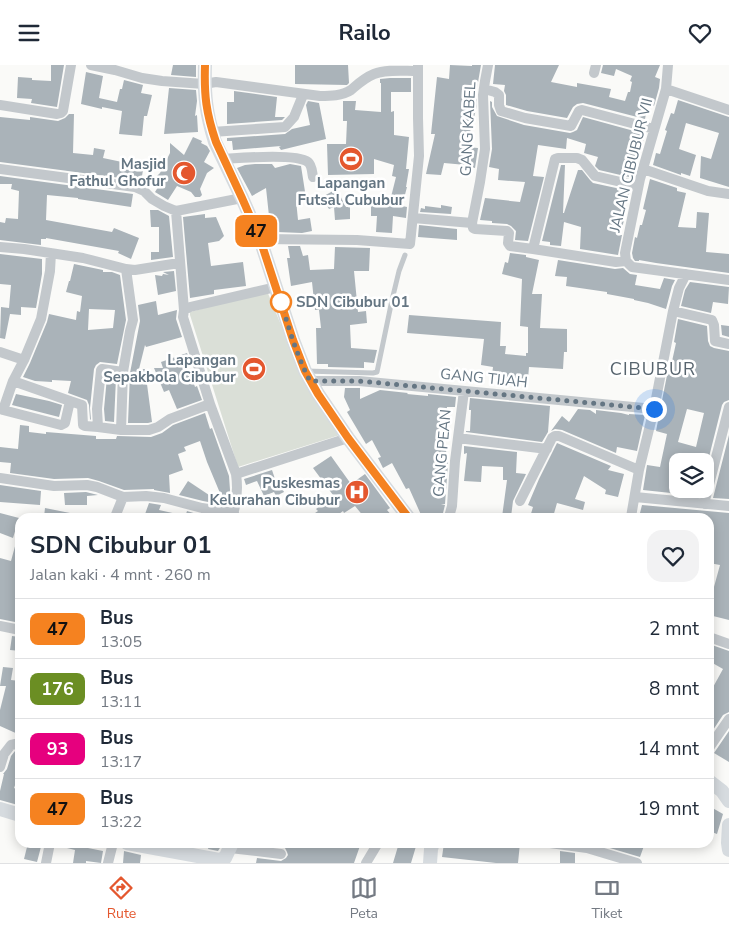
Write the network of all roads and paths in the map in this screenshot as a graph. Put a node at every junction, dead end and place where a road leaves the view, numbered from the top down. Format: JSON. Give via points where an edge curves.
{"nodes":[{"id":1,"x":71,"y":65,"type":"edge"},
{"id":2,"x":91,"y":65,"type":"edge"},
{"id":3,"x":205,"y":65,"type":"edge"},
{"id":4,"x":369,"y":65,"type":"edge"},
{"id":5,"x":488,"y":65,"type":"edge"},
{"id":6,"x":668,"y":65,"type":"edge"},
{"id":7,"x":116,"y":67,"type":"edge"},
{"id":8,"x":417,"y":68,"type":"edge"},
{"id":9,"x":368,"y":77,"type":"junction"},
{"id":10,"x":204,"y":85,"type":"junction"},
{"id":11,"x":484,"y":89,"type":"junction"},
{"id":12,"x":666,"y":89,"type":"junction"},
{"id":13,"x":302,"y":95,"type":"junction"},
{"id":14,"x":0,"y":105,"type":"edge"},
{"id":15,"x":729,"y":110,"type":"edge"},
{"id":16,"x":654,"y":129,"type":"junction"},
{"id":17,"x":212,"y":133,"type":"junction"},
{"id":18,"x":224,"y":159,"type":"junction"},
{"id":19,"x":0,"y":169,"type":"edge"},
{"id":20,"x":643,"y":169,"type":"junction"},
{"id":21,"x":313,"y":177,"type":"dead end"},
{"id":22,"x":638,"y":186,"type":"junction"},
{"id":23,"x":729,"y":194,"type":"edge"},
{"id":24,"x":242,"y":198,"type":"junction"},
{"id":25,"x":176,"y":211,"type":"junction"},
{"id":26,"x":413,"y":218,"type":"junction"},
{"id":27,"x":472,"y":223,"type":"junction"},
{"id":28,"x":260,"y":239,"type":"junction"},
{"id":29,"x":0,"y":247,"type":"edge"},
{"id":30,"x":532,"y":249,"type":"junction"},
{"id":31,"x":51,"y":253,"type":"junction"},
{"id":32,"x":405,"y":255,"type":"dead end"},
{"id":33,"x":626,"y":261,"type":"junction"},
{"id":34,"x":179,"y":263,"type":"junction"},
{"id":35,"x":126,"y":269,"type":"junction"},
{"id":36,"x":686,"y":274,"type":"junction"},
{"id":37,"x":729,"y":280,"type":"edge"},
{"id":38,"x":276,"y":287,"type":"junction"},
{"id":39,"x":184,"y":310,"type":"junction"},
{"id":40,"x":673,"y":311,"type":"junction"},
{"id":41,"x":729,"y":344,"type":"edge"},
{"id":42,"x":0,"y":352,"type":"edge"},
{"id":43,"x":24,"y":360,"type":"junction"},
{"id":44,"x":123,"y":371,"type":"junction"},
{"id":45,"x":308,"y":376,"type":"junction"},
{"id":46,"x":13,"y":381,"type":"junction"},
{"id":47,"x":464,"y":391,"type":"junction"},
{"id":48,"x":70,"y":401,"type":"junction"},
{"id":49,"x":210,"y":404,"type":"junction"},
{"id":50,"x":729,"y":407,"type":"edge"},
{"id":51,"x":654,"y":409,"type":"junction"},
{"id":52,"x":98,"y":427,"type":"junction"},
{"id":53,"x":121,"y":430,"type":"junction"},
{"id":54,"x":348,"y":438,"type":"junction"},
{"id":55,"x":458,"y":438,"type":"junction"},
{"id":56,"x":547,"y":449,"type":"junction"},
{"id":57,"x":640,"y":470,"type":"junction"},
{"id":58,"x":236,"y":474,"type":"junction"},
{"id":59,"x":0,"y":477,"type":"edge"},
{"id":60,"x":123,"y":497,"type":"junction"},
{"id":61,"x":635,"y":497,"type":"junction"},
{"id":62,"x":520,"y":501,"type":"dead end"},
{"id":63,"x":704,"y":504,"type":"junction"},
{"id":64,"x":729,"y":506,"type":"edge"},
{"id":65,"x":117,"y":513,"type":"edge"},
{"id":66,"x":224,"y":513,"type":"edge"},
{"id":67,"x":233,"y":513,"type":"edge"},
{"id":68,"x":405,"y":513,"type":"edge"},
{"id":69,"x":450,"y":513,"type":"edge"},
{"id":70,"x":633,"y":513,"type":"edge"},
{"id":71,"x":0,"y":626,"type":"edge"},
{"id":72,"x":15,"y":629,"type":"edge"},
{"id":73,"x":714,"y":638,"type":"edge"},
{"id":74,"x":728,"y":641,"type":"edge"},
{"id":75,"x":729,"y":719,"type":"edge"},
{"id":76,"x":714,"y":741,"type":"edge"},
{"id":77,"x":15,"y":744,"type":"edge"},
{"id":78,"x":0,"y":767,"type":"edge"},
{"id":79,"x":714,"y":785,"type":"edge"},
{"id":80,"x":729,"y":801,"type":"edge"},
{"id":81,"x":0,"y":809,"type":"edge"},
{"id":82,"x":15,"y":814,"type":"edge"},
{"id":83,"x":729,"y":825,"type":"edge"},
{"id":84,"x":49,"y":848,"type":"edge"},
{"id":85,"x":112,"y":848,"type":"edge"},
{"id":86,"x":147,"y":848,"type":"edge"},
{"id":87,"x":375,"y":848,"type":"edge"},
{"id":88,"x":431,"y":848,"type":"edge"},
{"id":89,"x":587,"y":848,"type":"edge"},
{"id":90,"x":729,"y":850,"type":"edge"},
{"id":91,"x":228,"y":853,"type":"edge"},
{"id":92,"x":281,"y":854,"type":"dead end"},
{"id":93,"x":198,"y":860,"type":"edge"},
{"id":94,"x":46,"y":863,"type":"edge"},
{"id":95,"x":108,"y":863,"type":"edge"},
{"id":96,"x":366,"y":863,"type":"edge"},
{"id":97,"x":430,"y":863,"type":"edge"},
{"id":98,"x":637,"y":863,"type":"edge"}],
"edges":[{"from":1,"to":14,"type":"street","via":[[61,113]]},
{"from":2,"to":7,"type":"street"},
{"from":3,"to":10,"type":"street"},
{"from":4,"to":9,"type":"street"},
{"from":5,"to":11,"type":"street","name":"GANG KABEL"},
{"from":6,"to":12,"type":"street","name":"JALAN CIBUBUR VII"},
{"from":7,"to":10,"type":"street","via":[[154,80]]},
{"from":8,"to":9,"type":"street"},
{"from":8,"to":26,"type":"street","via":[[419,156]]},
{"from":9,"to":13,"type":"street","via":[[350,90],[333,96]]},
{"from":10,"to":13,"type":"street","via":[[216,82]]},
{"from":10,"to":17,"type":"street"},
{"from":11,"to":16,"type":"street","via":[[499,95],[501,111],[525,118],[571,126],[582,110]]},
{"from":11,"to":27,"type":"street","name":"GANG KABEL","via":[[485,149]]},
{"from":12,"to":15,"type":"street"},
{"from":12,"to":16,"type":"street","name":"JALAN CIBUBUR VII"},
{"from":13,"to":17,"type":"street","via":[[294,117],[285,127]]},
{"from":16,"to":20,"type":"street","name":"JALAN CIBUBUR VII"},
{"from":17,"to":18,"type":"street"},
{"from":18,"to":21,"type":"street","via":[[293,157],[308,161]]},
{"from":18,"to":24,"type":"street"},
{"from":19,"to":25,"type":"street","via":[[134,187]]},
{"from":20,"to":22,"type":"street","name":"JALAN CIBUBUR VII"},
{"from":20,"to":23,"type":"street","via":[[708,191]]},
{"from":22,"to":30,"type":"street","via":[[595,176],[582,160],[558,157]]},
{"from":22,"to":33,"type":"street","name":"JALAN CIBUBUR VII"},
{"from":24,"to":25,"type":"street"},
{"from":24,"to":28,"type":"street"},
{"from":25,"to":34,"type":"street"},
{"from":26,"to":27,"type":"street"},
{"from":26,"to":28,"type":"street","via":[[410,244]]},
{"from":27,"to":30,"type":"street","via":[[475,229],[508,231],[510,246]]},
{"from":28,"to":38,"type":"street"},
{"from":29,"to":31,"type":"street"},
{"from":30,"to":33,"type":"street"},
{"from":31,"to":35,"type":"street"},
{"from":31,"to":43,"type":"street","via":[[41,319]]},
{"from":32,"to":45,"type":"lane","via":[[378,371]]},
{"from":33,"to":36,"type":"street","via":[[632,267]]},
{"from":34,"to":35,"type":"street"},
{"from":34,"to":39,"type":"street"},
{"from":35,"to":44,"type":"street","via":[[133,320]]},
{"from":36,"to":37,"type":"street"},
{"from":36,"to":40,"type":"street"},
{"from":38,"to":39,"type":"street"},
{"from":38,"to":45,"type":"street"},
{"from":39,"to":49,"type":"street","via":[[183,317]]},
{"from":40,"to":41,"type":"street","via":[[712,320],[715,341]]},
{"from":40,"to":51,"type":"street"},
{"from":42,"to":43,"type":"street"},
{"from":43,"to":46,"type":"street"},
{"from":44,"to":52,"type":"street","via":[[100,370]]},
{"from":44,"to":53,"type":"street"},
{"from":45,"to":47,"type":"street","name":"GANG TIJAH"},
{"from":45,"to":54,"type":"street"},
{"from":46,"to":48,"type":"street"},
{"from":46,"to":48,"type":"street","via":[[2,409],[5,411],[63,425]]},
{"from":47,"to":51,"type":"street","name":"GANG TIJAH"},
{"from":47,"to":55,"type":"street","name":"GANG PEAN"},
{"from":48,"to":52,"type":"street","via":[[82,405],[83,425]]},
{"from":49,"to":53,"type":"street","via":[[149,430]]},
{"from":49,"to":58,"type":"street"},
{"from":50,"to":63,"type":"street"},
{"from":51,"to":57,"type":"street"},
{"from":52,"to":53,"type":"street"},
{"from":54,"to":58,"type":"street"},
{"from":54,"to":68,"type":"street"},
{"from":55,"to":56,"type":"street"},
{"from":55,"to":69,"type":"street","name":"GANG PEAN"},
{"from":56,"to":57,"type":"street","via":[[552,438],[559,436]]},
{"from":56,"to":62,"type":"street"},
{"from":57,"to":61,"type":"street"},
{"from":58,"to":67,"type":"street","via":[[237,498]]},
{"from":59,"to":60,"type":"street","via":[[54,485],[87,485]]},
{"from":60,"to":65,"type":"street"},
{"from":60,"to":66,"type":"street","via":[[164,498]]},
{"from":61,"to":63,"type":"street"},
{"from":61,"to":70,"type":"street"},
{"from":63,"to":64,"type":"street"},
{"from":71,"to":72,"type":"street"},
{"from":73,"to":74,"type":"street"},
{"from":75,"to":76,"type":"street"},
{"from":77,"to":78,"type":"street","via":[[4,754]]},
{"from":79,"to":80,"type":"street"},
{"from":81,"to":82,"type":"street"},
{"from":83,"to":90,"type":"street"},
{"from":84,"to":94,"type":"street"},
{"from":85,"to":95,"type":"street"},
{"from":86,"to":93,"type":"street"},
{"from":87,"to":96,"type":"street"},
{"from":88,"to":97,"type":"street"},
{"from":89,"to":98,"type":"street"},
{"from":91,"to":92,"type":"street"},
{"from":91,"to":93,"type":"street","via":[[219,860]]}]}
